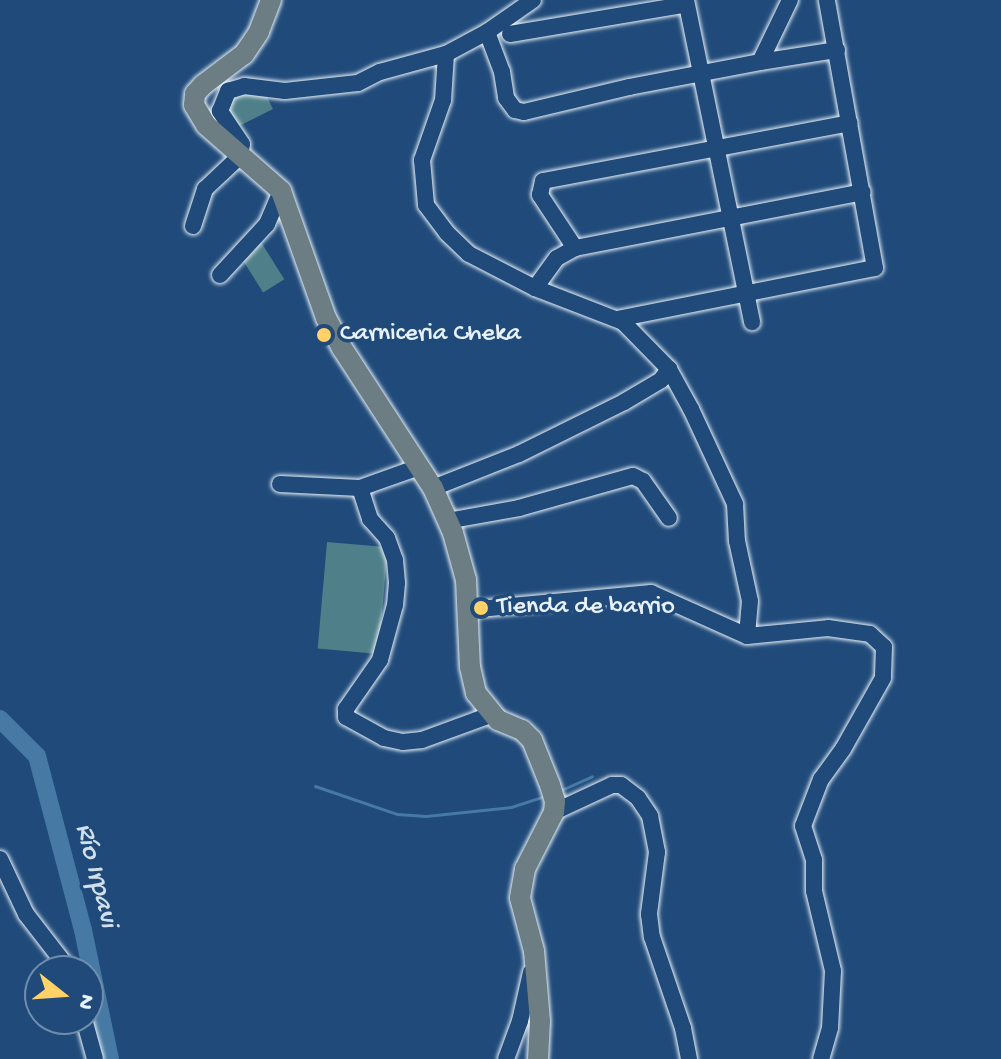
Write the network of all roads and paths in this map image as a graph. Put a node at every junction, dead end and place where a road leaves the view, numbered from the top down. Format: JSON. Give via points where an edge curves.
{"nodes":[{"id":1,"x":271,"y":0,"type":"edge"},
{"id":2,"x":533,"y":0,"type":"edge"},
{"id":3,"x":790,"y":0,"type":"edge"},
{"id":4,"x":827,"y":0,"type":"edge"},
{"id":5,"x":685,"y":2,"type":"edge"},
{"id":6,"x":487,"y":32,"type":"junction"},
{"id":7,"x":510,"y":34,"type":"dead end"},
{"id":8,"x":837,"y":50,"type":"junction"},
{"id":9,"x":446,"y":54,"type":"junction"},
{"id":10,"x":760,"y":62,"type":"junction"},
{"id":11,"x":703,"y":74,"type":"junction"},
{"id":12,"x":850,"y":123,"type":"junction"},
{"id":13,"x":718,"y":147,"type":"junction"},
{"id":14,"x":240,"y":156,"type":"junction"},
{"id":15,"x":281,"y":191,"type":"junction"},
{"id":16,"x":863,"y":192,"type":"junction"},
{"id":17,"x":732,"y":220,"type":"junction"},
{"id":18,"x":193,"y":226,"type":"dead end"},
{"id":19,"x":575,"y":248,"type":"junction"},
{"id":20,"x":220,"y":275,"type":"dead end"},
{"id":21,"x":535,"y":288,"type":"junction"},
{"id":22,"x":745,"y":291,"type":"junction"},
{"id":23,"x":617,"y":319,"type":"junction"},
{"id":24,"x":752,"y":322,"type":"dead end"},
{"id":25,"x":669,"y":369,"type":"junction"},
{"id":26,"x":419,"y":467,"type":"junction"},
{"id":27,"x":280,"y":484,"type":"dead end"},
{"id":28,"x":360,"y":488,"type":"junction"},
{"id":29,"x":433,"y":488,"type":"junction"},
{"id":30,"x":669,"y":518,"type":"dead end"},
{"id":31,"x":447,"y":521,"type":"junction"},
{"id":32,"x":468,"y":610,"type":"junction"},
{"id":33,"x":747,"y":636,"type":"junction"},
{"id":34,"x":493,"y":714,"type":"junction"},
{"id":35,"x":553,"y":799,"type":"junction"},
{"id":36,"x":0,"y":859,"type":"edge"},
{"id":37,"x":534,"y":951,"type":"junction"},
{"id":38,"x":58,"y":955,"type":"edge"},
{"id":39,"x":88,"y":1035,"type":"edge"},
{"id":40,"x":95,"y":1059,"type":"edge"},
{"id":41,"x":506,"y":1059,"type":"edge"},
{"id":42,"x":538,"y":1059,"type":"edge"},
{"id":43,"x":689,"y":1059,"type":"edge"},
{"id":44,"x":821,"y":1059,"type":"edge"}],
"edges":[{"from":1,"to":14,"type":"main road","via":[[244,54],[195,94],[194,105],[206,125]]},
{"from":2,"to":6,"type":"street"},
{"from":3,"to":10,"type":"street"},
{"from":4,"to":8,"type":"street"},
{"from":5,"to":7,"type":"street"},
{"from":5,"to":11,"type":"street"},
{"from":6,"to":9,"type":"street"},
{"from":6,"to":11,"type":"street","via":[[506,98],[524,112]]},
{"from":8,"to":10,"type":"street"},
{"from":8,"to":12,"type":"street"},
{"from":9,"to":14,"type":"street","via":[[341,87],[235,87],[225,95],[220,111],[242,144]]},
{"from":9,"to":21,"type":"street","via":[[443,100],[422,160],[426,205],[469,254]]},
{"from":10,"to":11,"type":"street"},
{"from":11,"to":13,"type":"street"},
{"from":12,"to":13,"type":"street"},
{"from":12,"to":16,"type":"street"},
{"from":13,"to":17,"type":"street"},
{"from":13,"to":19,"type":"street","via":[[543,181],[540,195]]},
{"from":14,"to":15,"type":"main road"},
{"from":14,"to":18,"type":"street","via":[[205,189]]},
{"from":15,"to":20,"type":"street","via":[[267,224]]},
{"from":15,"to":26,"type":"main road","via":[[326,318]]},
{"from":16,"to":17,"type":"street"},
{"from":16,"to":22,"type":"street","via":[[875,268]]},
{"from":17,"to":19,"type":"street"},
{"from":17,"to":22,"type":"street"},
{"from":19,"to":21,"type":"street","via":[[557,258]]},
{"from":21,"to":23,"type":"street"},
{"from":22,"to":23,"type":"street"},
{"from":22,"to":24,"type":"street"},
{"from":23,"to":25,"type":"street","via":[[632,327]]},
{"from":25,"to":29,"type":"street","via":[[661,380],[624,402],[519,454]]},
{"from":25,"to":33,"type":"street","via":[[735,504],[750,601]]},
{"from":26,"to":28,"type":"street"},
{"from":26,"to":29,"type":"main road"},
{"from":27,"to":28,"type":"street"},
{"from":28,"to":34,"type":"street","via":[[370,519],[387,538],[397,583],[380,660],[346,709],[346,717],[403,742]]},
{"from":29,"to":31,"type":"main road"},
{"from":30,"to":31,"type":"street","via":[[643,481],[633,476],[519,508]]},
{"from":31,"to":32,"type":"main road","via":[[461,555]]},
{"from":32,"to":33,"type":"street","via":[[651,593]]},
{"from":32,"to":34,"type":"main road","via":[[476,693]]},
{"from":33,"to":44,"type":"street","via":[[828,628],[870,634],[884,647],[883,678],[821,779],[803,826],[833,971],[830,1028]]},
{"from":34,"to":35,"type":"main road","via":[[532,740]]},
{"from":35,"to":37,"type":"main road","via":[[521,882]]},
{"from":35,"to":43,"type":"street","via":[[621,785],[650,816],[657,852],[649,914],[652,937]]},
{"from":36,"to":38,"type":"street","via":[[26,914]]},
{"from":37,"to":41,"type":"street","via":[[520,1021]]},
{"from":37,"to":42,"type":"main road"},
{"from":39,"to":40,"type":"street"}]}
